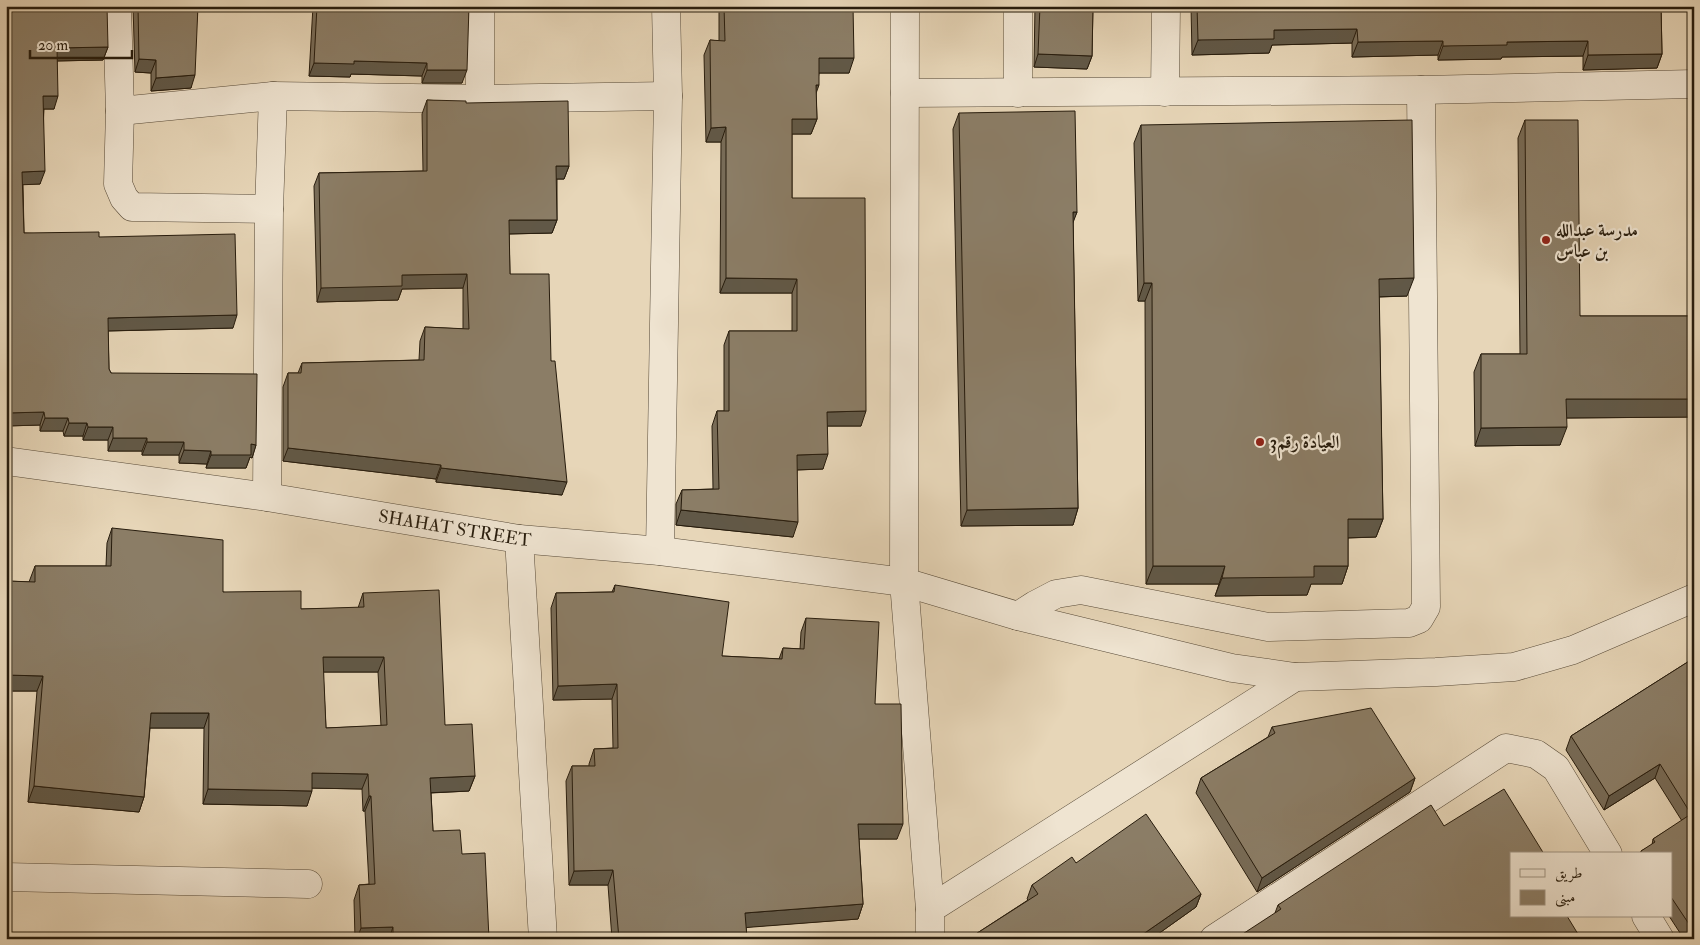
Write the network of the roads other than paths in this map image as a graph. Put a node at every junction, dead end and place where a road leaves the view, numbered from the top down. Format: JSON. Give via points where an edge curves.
{"nodes":[{"id":1,"x":116,"y":6,"type":"edge"},
{"id":2,"x":480,"y":6,"type":"edge"},
{"id":3,"x":666,"y":6,"type":"edge"},
{"id":4,"x":905,"y":6,"type":"edge"},
{"id":5,"x":1018,"y":6,"type":"edge"},
{"id":6,"x":1166,"y":6,"type":"edge"},
{"id":7,"x":1694,"y":84,"type":"edge"},
{"id":8,"x":1421,"y":90,"type":"junction"},
{"id":9,"x":1165,"y":92,"type":"junction"},
{"id":10,"x":1018,"y":93,"type":"junction"},
{"id":11,"x":904,"y":94,"type":"junction"},
{"id":12,"x":273,"y":96,"type":"junction"},
{"id":13,"x":668,"y":96,"type":"junction"},
{"id":14,"x":480,"y":99,"type":"junction"},
{"id":15,"x":120,"y":111,"type":"junction"},
{"id":16,"x":269,"y":209,"type":"junction"},
{"id":17,"x":6,"y":461,"type":"edge"},
{"id":18,"x":267,"y":497,"type":"junction"},
{"id":19,"x":519,"y":539,"type":"junction"},
{"id":20,"x":660,"y":551,"type":"junction"},
{"id":21,"x":904,"y":582,"type":"junction"},
{"id":22,"x":1694,"y":598,"type":"edge"},
{"id":23,"x":1018,"y":616,"type":"junction"},
{"id":24,"x":1295,"y":677,"type":"junction"},
{"id":25,"x":1607,"y":852,"type":"edge"},
{"id":26,"x":6,"y":877,"type":"edge"},
{"id":27,"x":308,"y":884,"type":"dead end"},
{"id":28,"x":930,"y":909,"type":"junction"},
{"id":29,"x":1647,"y":918,"type":"edge"},
{"id":30,"x":543,"y":939,"type":"edge"},
{"id":31,"x":930,"y":939,"type":"edge"},
{"id":32,"x":1214,"y":939,"type":"edge"},
{"id":33,"x":1660,"y":939,"type":"edge"}],
"edges":[{"from":1,"to":15,"type":"street"},
{"from":2,"to":14,"type":"street"},
{"from":3,"to":13,"type":"street"},
{"from":4,"to":11,"type":"street"},
{"from":5,"to":10,"type":"street"},
{"from":6,"to":9,"type":"street"},
{"from":7,"to":8,"type":"street"},
{"from":8,"to":9,"type":"street"},
{"from":8,"to":23,"type":"street","via":[[1426,607],[1419,619],[1410,623],[1268,627],[1081,590],[1056,594]]},
{"from":9,"to":10,"type":"street"},
{"from":10,"to":11,"type":"street"},
{"from":11,"to":21,"type":"street"},
{"from":12,"to":14,"type":"street"},
{"from":12,"to":15,"type":"street"},
{"from":12,"to":16,"type":"street"},
{"from":13,"to":14,"type":"street"},
{"from":13,"to":20,"type":"street"},
{"from":15,"to":16,"type":"street","via":[[118,184],[132,207]]},
{"from":16,"to":18,"type":"street"},
{"from":17,"to":18,"type":"street","name":"SHAHAT STREET"},
{"from":18,"to":19,"type":"street","name":"SHAHAT STREET"},
{"from":19,"to":20,"type":"street","name":"SHAHAT STREET"},
{"from":19,"to":30,"type":"street"},
{"from":20,"to":21,"type":"street","name":"SHAHAT STREET"},
{"from":21,"to":23,"type":"street","name":"SHAHAT STREET"},
{"from":21,"to":28,"type":"street"},
{"from":22,"to":24,"type":"street","name":"SHAHAT STREET","via":[[1573,650],[1514,667]]},
{"from":23,"to":24,"type":"street","name":"SHAHAT STREET","via":[[1232,668]]},
{"from":24,"to":28,"type":"street"},
{"from":25,"to":32,"type":"street","via":[[1556,768],[1536,754],[1506,748]]},
{"from":26,"to":27,"type":"street"},
{"from":28,"to":31,"type":"street"},
{"from":29,"to":33,"type":"street"}]}
